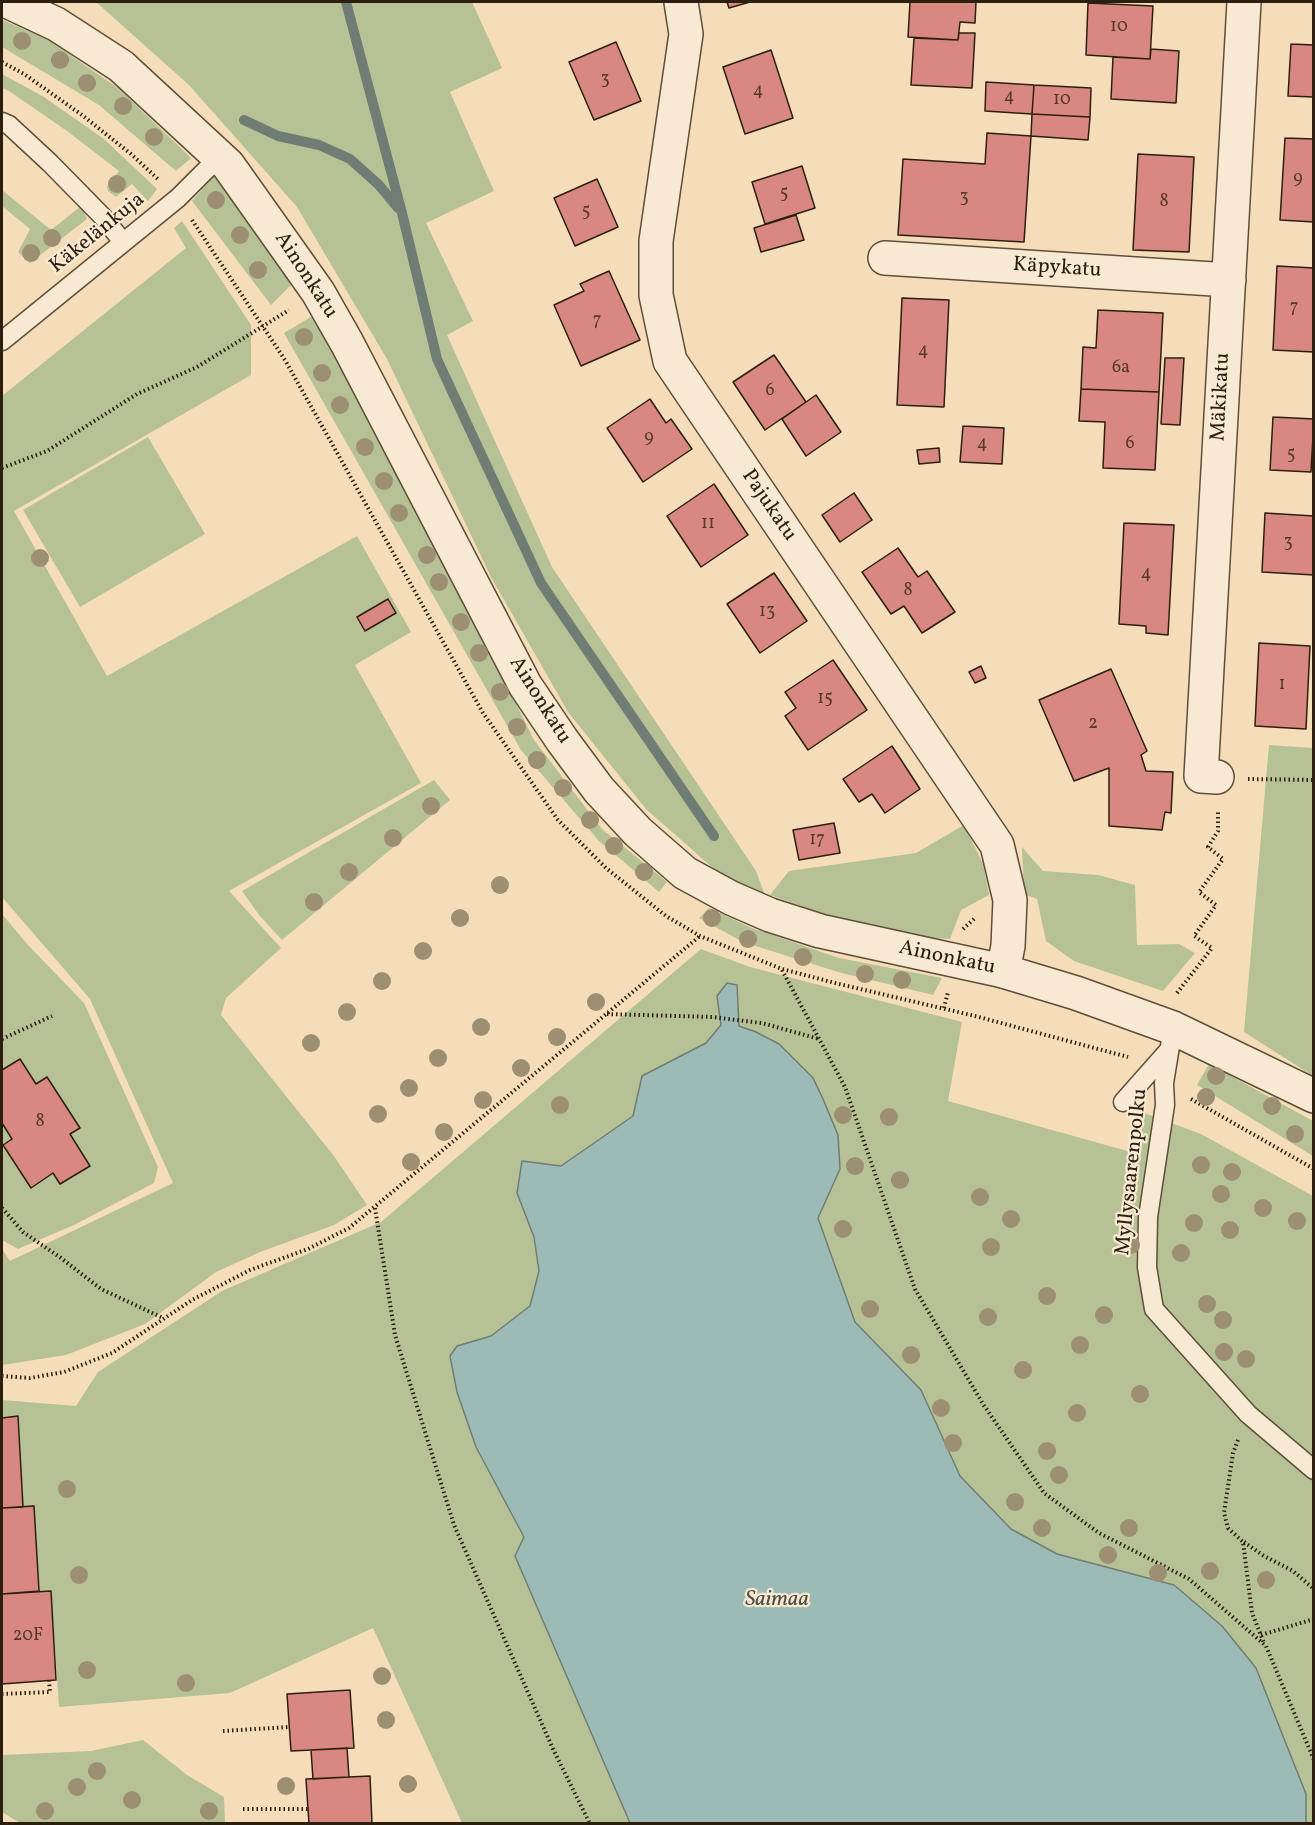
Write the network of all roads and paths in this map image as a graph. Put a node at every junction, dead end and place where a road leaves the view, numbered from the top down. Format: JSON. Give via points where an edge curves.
{"nodes":[{"id":1,"x":9,"y":2,"type":"edge"},
{"id":2,"x":681,"y":2,"type":"edge"},
{"id":3,"x":1244,"y":2,"type":"edge"},
{"id":4,"x":2,"y":62,"type":"edge"},
{"id":5,"x":2,"y":122,"type":"edge"},
{"id":6,"x":219,"y":157,"type":"junction"},
{"id":7,"x":178,"y":198,"type":"junction"},
{"id":8,"x":123,"y":242,"type":"junction"},
{"id":9,"x":885,"y":258,"type":"dead end"},
{"id":10,"x":1228,"y":280,"type":"junction"},
{"id":11,"x":318,"y":292,"type":"junction"},
{"id":12,"x":263,"y":327,"type":"junction"},
{"id":13,"x":2,"y":341,"type":"edge"},
{"id":14,"x":2,"y":468,"type":"edge"},
{"id":15,"x":1217,"y":777,"type":"dead end"},
{"id":16,"x":1218,"y":831,"type":"dead end"},
{"id":17,"x":700,"y":936,"type":"junction"},
{"id":18,"x":782,"y":969,"type":"junction"},
{"id":19,"x":1003,"y":971,"type":"junction"},
{"id":20,"x":1186,"y":984,"type":"dead end"},
{"id":21,"x":607,"y":1014,"type":"junction"},
{"id":22,"x":52,"y":1016,"type":"dead end"},
{"id":23,"x":2,"y":1039,"type":"edge"},
{"id":24,"x":1171,"y":1039,"type":"junction"},
{"id":25,"x":820,"y":1040,"type":"junction"},
{"id":26,"x":1153,"y":1068,"type":"junction"},
{"id":27,"x":1164,"y":1083,"type":"junction"},
{"id":28,"x":1314,"y":1096,"type":"edge"},
{"id":29,"x":1123,"y":1102,"type":"dead end"},
{"id":30,"x":1314,"y":1169,"type":"edge"},
{"id":31,"x":375,"y":1207,"type":"junction"},
{"id":32,"x":2,"y":1208,"type":"edge"},
{"id":33,"x":164,"y":1319,"type":"junction"},
{"id":34,"x":2,"y":1377,"type":"edge"},
{"id":35,"x":1248,"y":1414,"type":"junction"},
{"id":36,"x":1314,"y":1470,"type":"edge"},
{"id":37,"x":1243,"y":1542,"type":"junction"},
{"id":38,"x":1314,"y":1589,"type":"edge"},
{"id":39,"x":1314,"y":1619,"type":"edge"},
{"id":40,"x":1261,"y":1635,"type":"junction"},
{"id":41,"x":1266,"y":1646,"type":"junction"},
{"id":42,"x":49,"y":1680,"type":"dead end"},
{"id":43,"x":2,"y":1694,"type":"edge"},
{"id":44,"x":289,"y":1727,"type":"dead end"},
{"id":45,"x":223,"y":1731,"type":"dead end"},
{"id":46,"x":1314,"y":1760,"type":"edge"},
{"id":47,"x":243,"y":1809,"type":"dead end"},
{"id":48,"x":308,"y":1809,"type":"dead end"},
{"id":49,"x":590,"y":1824,"type":"edge"}],
"edges":[{"from":1,"to":6,"type":"street","name":"Ainonkatu","via":[[56,24],[121,66]]},
{"from":2,"to":19,"type":"street","name":"Pajukatu","via":[[686,34],[656,241],[656,295],[670,361],[997,845],[1010,900]]},
{"from":3,"to":10,"type":"street","name":"Mäkikatu"},
{"from":4,"to":7,"type":"path","via":[[82,115],[131,153]]},
{"from":5,"to":8,"type":"lane","via":[[50,163]]},
{"from":6,"to":7,"type":"lane","name":"Käkelänkuja"},
{"from":6,"to":11,"type":"street","name":"Ainonkatu"},
{"from":7,"to":8,"type":"lane","name":"Käkelänkuja"},
{"from":7,"to":12,"type":"path"},
{"from":8,"to":13,"type":"lane","name":"Käkelänkuja"},
{"from":9,"to":10,"type":"street","name":"Käpykatu"},
{"from":10,"to":15,"type":"street","name":"Mäkikatu","via":[[1201,776]]},
{"from":11,"to":12,"type":"path"},
{"from":11,"to":19,"type":"street","name":"Ainonkatu","via":[[525,685],[599,790],[638,832],[685,873],[770,915],[820,931]]},
{"from":12,"to":14,"type":"path","via":[[197,367],[137,394],[47,451]]},
{"from":12,"to":17,"type":"path","via":[[483,714],[531,783],[558,820],[606,868],[666,916]]},
{"from":16,"to":20,"type":"path","via":[[1208,847],[1223,859],[1199,892],[1216,905],[1194,936],[1212,948]]},
{"from":17,"to":18,"type":"path"},
{"from":17,"to":21,"type":"path"},
{"from":18,"to":25,"type":"path"},
{"from":18,"to":26,"type":"path","via":[[975,1016],[1130,1058]]},
{"from":19,"to":24,"type":"street","name":"Ainonkatu","via":[[1076,993]]},
{"from":21,"to":25,"type":"path","via":[[712,1017],[762,1023]]},
{"from":21,"to":31,"type":"path"},
{"from":22,"to":23,"type":"path"},
{"from":24,"to":26,"type":"lane"},
{"from":24,"to":27,"type":"lane","name":"Myllysaarenpolku"},
{"from":24,"to":28,"type":"street","name":"Ainonkatu"},
{"from":25,"to":41,"type":"path","via":[[845,1087],[915,1289],[983,1404],[1044,1493],[1099,1533],[1189,1579]]},
{"from":26,"to":29,"type":"lane"},
{"from":27,"to":30,"type":"path"},
{"from":27,"to":35,"type":"lane","name":"Myllysaarenpolku","via":[[1165,1105],[1148,1217],[1147,1267],[1154,1309]]},
{"from":31,"to":33,"type":"path","via":[[349,1228],[308,1249],[250,1270]]},
{"from":31,"to":49,"type":"path","via":[[395,1335],[454,1525]]},
{"from":32,"to":33,"type":"path","via":[[23,1232],[101,1289]]},
{"from":33,"to":34,"type":"path","via":[[112,1353],[64,1372],[30,1378]]},
{"from":35,"to":36,"type":"lane","name":"Myllysaarenpolku"},
{"from":35,"to":37,"type":"path","via":[[1233,1453],[1224,1513],[1228,1528]]},
{"from":37,"to":38,"type":"path","via":[[1293,1571]]},
{"from":37,"to":40,"type":"path","via":[[1252,1613]]},
{"from":39,"to":40,"type":"path"},
{"from":40,"to":41,"type":"path"},
{"from":41,"to":46,"type":"path"},
{"from":42,"to":43,"type":"path","via":[[50,1692]]},
{"from":44,"to":45,"type":"path"},
{"from":47,"to":48,"type":"path"}]}
